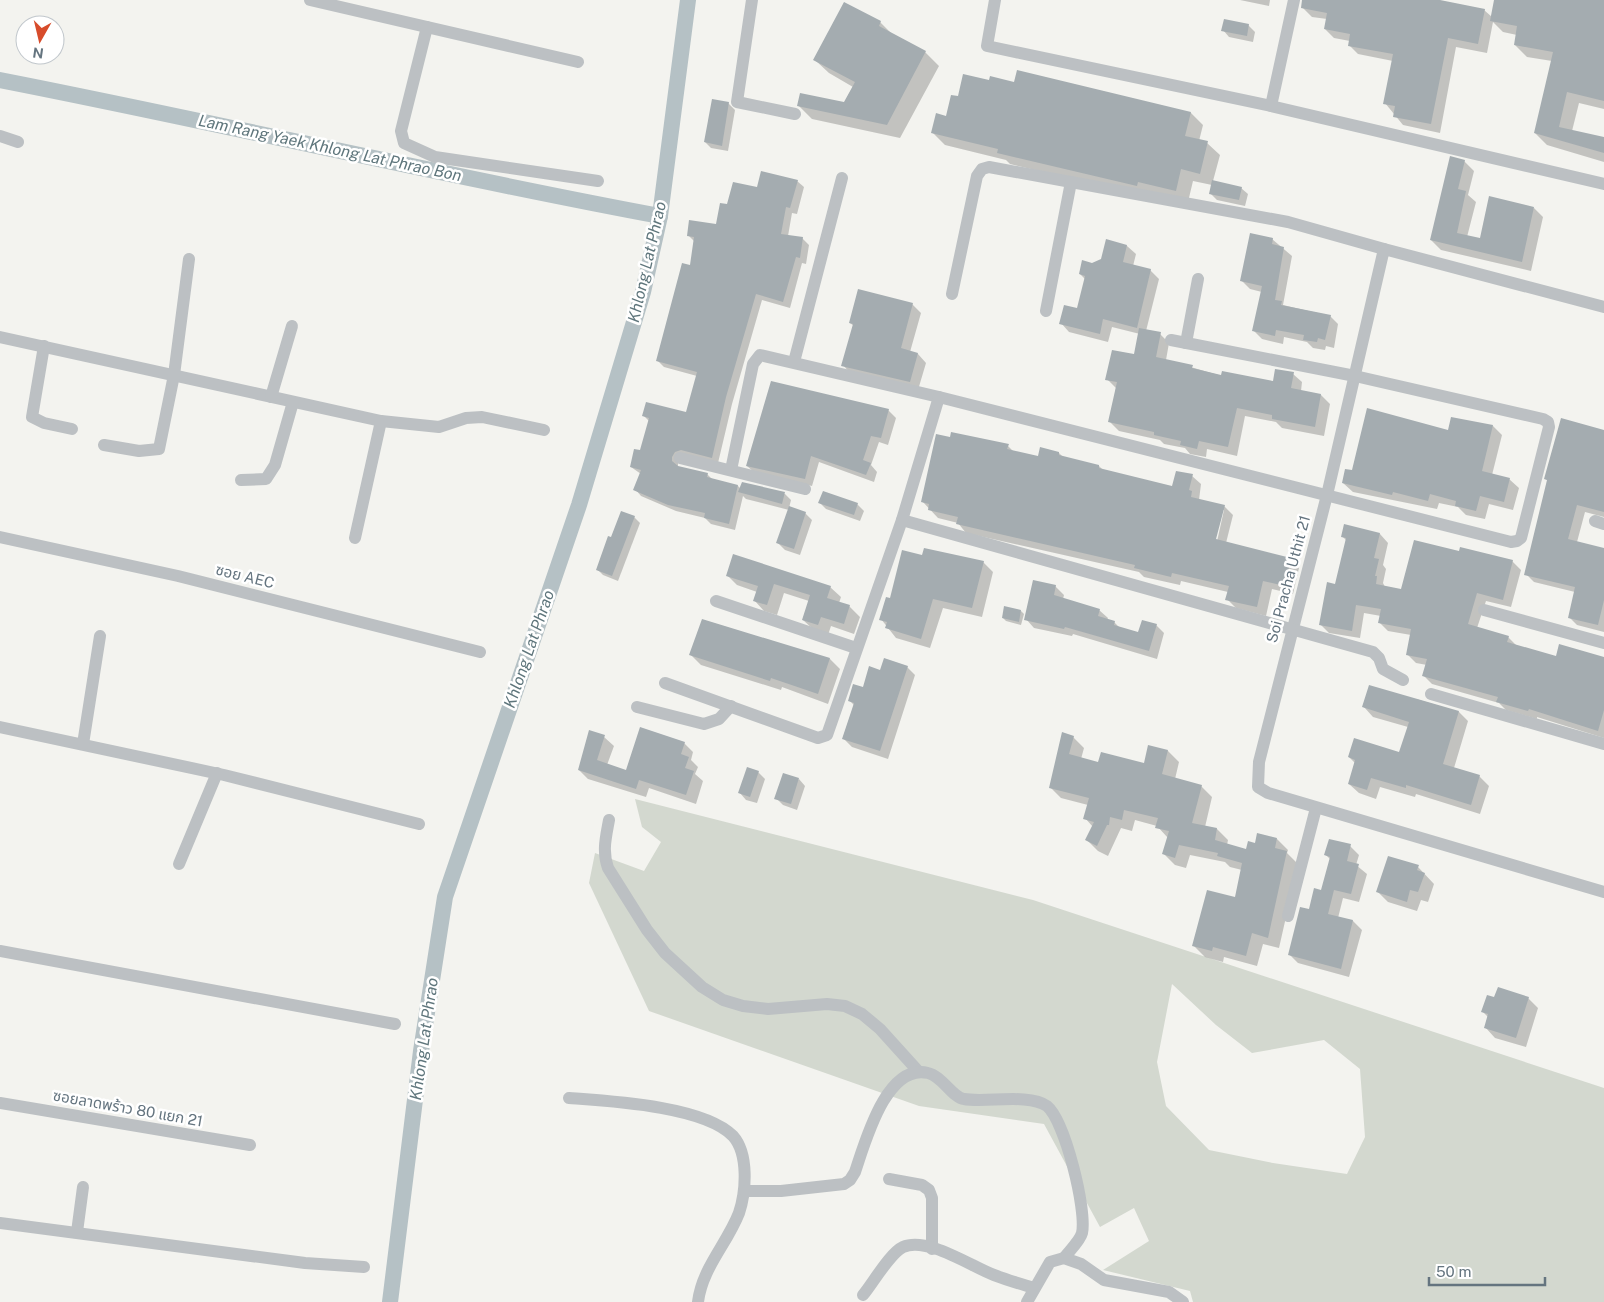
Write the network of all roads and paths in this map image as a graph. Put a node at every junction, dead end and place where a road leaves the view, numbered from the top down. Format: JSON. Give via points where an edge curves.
{"nodes":[{"id":1,"x":310,"y":0,"type":"edge"},
{"id":2,"x":752,"y":0,"type":"edge"},
{"id":3,"x":995,"y":0,"type":"edge"},
{"id":4,"x":1294,"y":0,"type":"edge"},
{"id":5,"x":427,"y":27,"type":"junction"},
{"id":6,"x":578,"y":62,"type":"dead end"},
{"id":7,"x":1271,"y":106,"type":"junction"},
{"id":8,"x":795,"y":114,"type":"dead end"},
{"id":9,"x":0,"y":136,"type":"edge"},
{"id":10,"x":18,"y":142,"type":"dead end"},
{"id":11,"x":842,"y":178,"type":"dead end"},
{"id":12,"x":598,"y":181,"type":"dead end"},
{"id":13,"x":1071,"y":182,"type":"junction"},
{"id":14,"x":1604,"y":184,"type":"edge"},
{"id":15,"x":1384,"y":249,"type":"junction"},
{"id":16,"x":189,"y":259,"type":"dead end"},
{"id":17,"x":1198,"y":279,"type":"dead end"},
{"id":18,"x":952,"y":294,"type":"dead end"},
{"id":19,"x":1604,"y":307,"type":"edge"},
{"id":20,"x":1046,"y":311,"type":"dead end"},
{"id":21,"x":292,"y":326,"type":"dead end"},
{"id":22,"x":0,"y":337,"type":"edge"},
{"id":23,"x":1171,"y":340,"type":"dead end"},
{"id":24,"x":1186,"y":342,"type":"junction"},
{"id":25,"x":44,"y":346,"type":"junction"},
{"id":26,"x":794,"y":362,"type":"junction"},
{"id":27,"x":174,"y":375,"type":"junction"},
{"id":28,"x":1355,"y":376,"type":"junction"},
{"id":29,"x":271,"y":397,"type":"junction"},
{"id":30,"x":939,"y":397,"type":"junction"},
{"id":31,"x":294,"y":402,"type":"junction"},
{"id":32,"x":380,"y":421,"type":"junction"},
{"id":33,"x":72,"y":429,"type":"dead end"},
{"id":34,"x":544,"y":430,"type":"dead end"},
{"id":35,"x":104,"y":444,"type":"dead end"},
{"id":36,"x":680,"y":458,"type":"dead end"},
{"id":37,"x":731,"y":470,"type":"junction"},
{"id":38,"x":241,"y":480,"type":"dead end"},
{"id":39,"x":805,"y":489,"type":"dead end"},
{"id":40,"x":1327,"y":495,"type":"junction"},
{"id":41,"x":902,"y":520,"type":"junction"},
{"id":42,"x":0,"y":537,"type":"edge"},
{"id":43,"x":355,"y":538,"type":"dead end"},
{"id":44,"x":716,"y":601,"type":"dead end"},
{"id":45,"x":1484,"y":610,"type":"dead end"},
{"id":46,"x":1291,"y":630,"type":"junction"},
{"id":47,"x":100,"y":636,"type":"dead end"},
{"id":48,"x":1604,"y":643,"type":"edge"},
{"id":49,"x":856,"y":648,"type":"junction"},
{"id":50,"x":480,"y":652,"type":"dead end"},
{"id":51,"x":1403,"y":680,"type":"dead end"},
{"id":52,"x":666,"y":684,"type":"dead end"},
{"id":53,"x":1431,"y":694,"type":"dead end"},
{"id":54,"x":731,"y":706,"type":"junction"},
{"id":55,"x":637,"y":707,"type":"dead end"},
{"id":56,"x":0,"y":727,"type":"edge"},
{"id":57,"x":83,"y":744,"type":"junction"},
{"id":58,"x":1604,"y":744,"type":"edge"},
{"id":59,"x":216,"y":773,"type":"junction"},
{"id":60,"x":1316,"y":808,"type":"junction"},
{"id":61,"x":609,"y":820,"type":"dead end"},
{"id":62,"x":419,"y":824,"type":"dead end"},
{"id":63,"x":179,"y":864,"type":"dead end"},
{"id":64,"x":1604,"y":892,"type":"edge"},
{"id":65,"x":1288,"y":916,"type":"dead end"},
{"id":66,"x":0,"y":951,"type":"edge"},
{"id":67,"x":395,"y":1024,"type":"dead end"},
{"id":68,"x":918,"y":1071,"type":"junction"},
{"id":69,"x":569,"y":1098,"type":"dead end"},
{"id":70,"x":0,"y":1103,"type":"edge"},
{"id":71,"x":250,"y":1145,"type":"dead end"},
{"id":72,"x":889,"y":1179,"type":"dead end"},
{"id":73,"x":83,"y":1186,"type":"dead end"},
{"id":74,"x":745,"y":1191,"type":"junction"},
{"id":75,"x":0,"y":1223,"type":"edge"},
{"id":76,"x":77,"y":1232,"type":"junction"},
{"id":77,"x":932,"y":1249,"type":"junction"},
{"id":78,"x":1064,"y":1258,"type":"junction"},
{"id":79,"x":364,"y":1267,"type":"dead end"},
{"id":80,"x":1034,"y":1288,"type":"junction"},
{"id":81,"x":863,"y":1295,"type":"dead end"},
{"id":82,"x":698,"y":1302,"type":"edge"},
{"id":83,"x":1027,"y":1302,"type":"edge"},
{"id":84,"x":1183,"y":1302,"type":"edge"}],
"edges":[{"from":1,"to":5,"type":"street"},
{"from":2,"to":8,"type":"street","via":[[737,102]]},
{"from":3,"to":7,"type":"street","via":[[987,46]]},
{"from":4,"to":7,"type":"street"},
{"from":5,"to":6,"type":"street"},
{"from":5,"to":12,"type":"street","via":[[401,131],[404,143],[435,157]]},
{"from":7,"to":14,"type":"street"},
{"from":9,"to":10,"type":"street"},
{"from":11,"to":26,"type":"street"},
{"from":13,"to":15,"type":"street","via":[[1288,222]]},
{"from":13,"to":18,"type":"street","via":[[989,167],[980,171]]},
{"from":13,"to":20,"type":"street"},
{"from":15,"to":19,"type":"street"},
{"from":15,"to":28,"type":"street","name":"Soi Pracha Uthit 21"},
{"from":16,"to":27,"type":"street"},
{"from":17,"to":24,"type":"street"},
{"from":21,"to":29,"type":"street"},
{"from":22,"to":25,"type":"street"},
{"from":23,"to":24,"type":"street"},
{"from":24,"to":28,"type":"street"},
{"from":25,"to":27,"type":"street"},
{"from":25,"to":33,"type":"street","via":[[32,417]]},
{"from":26,"to":30,"type":"street"},
{"from":26,"to":37,"type":"street","via":[[765,355],[754,360]]},
{"from":27,"to":29,"type":"street"},
{"from":27,"to":35,"type":"street","via":[[159,450],[139,451]]},
{"from":28,"to":40,"type":"street","name":"Soi Pracha Uthit 21"},
{"from":28,"to":40,"type":"street","via":[[1543,419],[1549,427],[1518,541],[1511,542]]},
{"from":29,"to":31,"type":"street"},
{"from":30,"to":40,"type":"street"},
{"from":30,"to":41,"type":"street"},
{"from":31,"to":32,"type":"street"},
{"from":31,"to":38,"type":"street","via":[[275,464],[266,479]]},
{"from":32,"to":34,"type":"street","via":[[439,427],[466,418],[482,417]]},
{"from":32,"to":43,"type":"street"},
{"from":36,"to":37,"type":"street"},
{"from":37,"to":39,"type":"street"},
{"from":40,"to":46,"type":"street","name":"Soi Pracha Uthit 21"},
{"from":41,"to":46,"type":"street"},
{"from":41,"to":49,"type":"street"},
{"from":42,"to":50,"type":"street","name":"ซอย AEC","via":[[178,576]]},
{"from":44,"to":49,"type":"street"},
{"from":45,"to":48,"type":"street"},
{"from":46,"to":51,"type":"street","via":[[1373,652],[1383,670]]},
{"from":46,"to":60,"type":"street","name":"Soi Pracha Uthit 21","via":[[1259,762],[1258,787],[1268,794]]},
{"from":47,"to":57,"type":"street"},
{"from":49,"to":54,"type":"street","via":[[830,730],[823,738]]},
{"from":52,"to":54,"type":"street"},
{"from":53,"to":58,"type":"street"},
{"from":54,"to":55,"type":"street","via":[[719,719],[704,724]]},
{"from":56,"to":57,"type":"street"},
{"from":57,"to":59,"type":"street"},
{"from":59,"to":62,"type":"street"},
{"from":59,"to":63,"type":"street"},
{"from":60,"to":64,"type":"street","name":"Soi Pracha Uthit 21"},
{"from":60,"to":65,"type":"street"},
{"from":61,"to":68,"type":"street","via":[[604,845],[608,868],[665,953],[702,986],[723,1000],[744,1006],[768,1009],[827,1004],[845,1006],[862,1014],[880,1029]]},
{"from":66,"to":67,"type":"street"},
{"from":68,"to":74,"type":"street","via":[[898,1082],[884,1099],[850,1180],[844,1184],[781,1191]]},
{"from":68,"to":78,"type":"street","via":[[930,1073],[962,1100],[1031,1101],[1047,1106],[1061,1129],[1076,1176],[1082,1209],[1082,1234]]},
{"from":69,"to":74,"type":"street","via":[[670,1109],[723,1128],[734,1137],[741,1150]]},
{"from":70,"to":71,"type":"street","name":"ซอยลาดพร้าว 80 แยก 21"},
{"from":72,"to":77,"type":"street","via":[[922,1185],[929,1190],[932,1198]]},
{"from":73,"to":76,"type":"street"},
{"from":74,"to":82,"type":"street","via":[[738,1214],[708,1269]]},
{"from":75,"to":76,"type":"street"},
{"from":76,"to":79,"type":"street","via":[[305,1263]]},
{"from":77,"to":80,"type":"street","via":[[966,1260],[992,1275]]},
{"from":77,"to":81,"type":"street","via":[[912,1245],[897,1251]]},
{"from":78,"to":80,"type":"street","via":[[1050,1262]]},
{"from":78,"to":84,"type":"street","via":[[1081,1264],[1104,1280],[1169,1292]]},
{"from":80,"to":83,"type":"street"}]}
